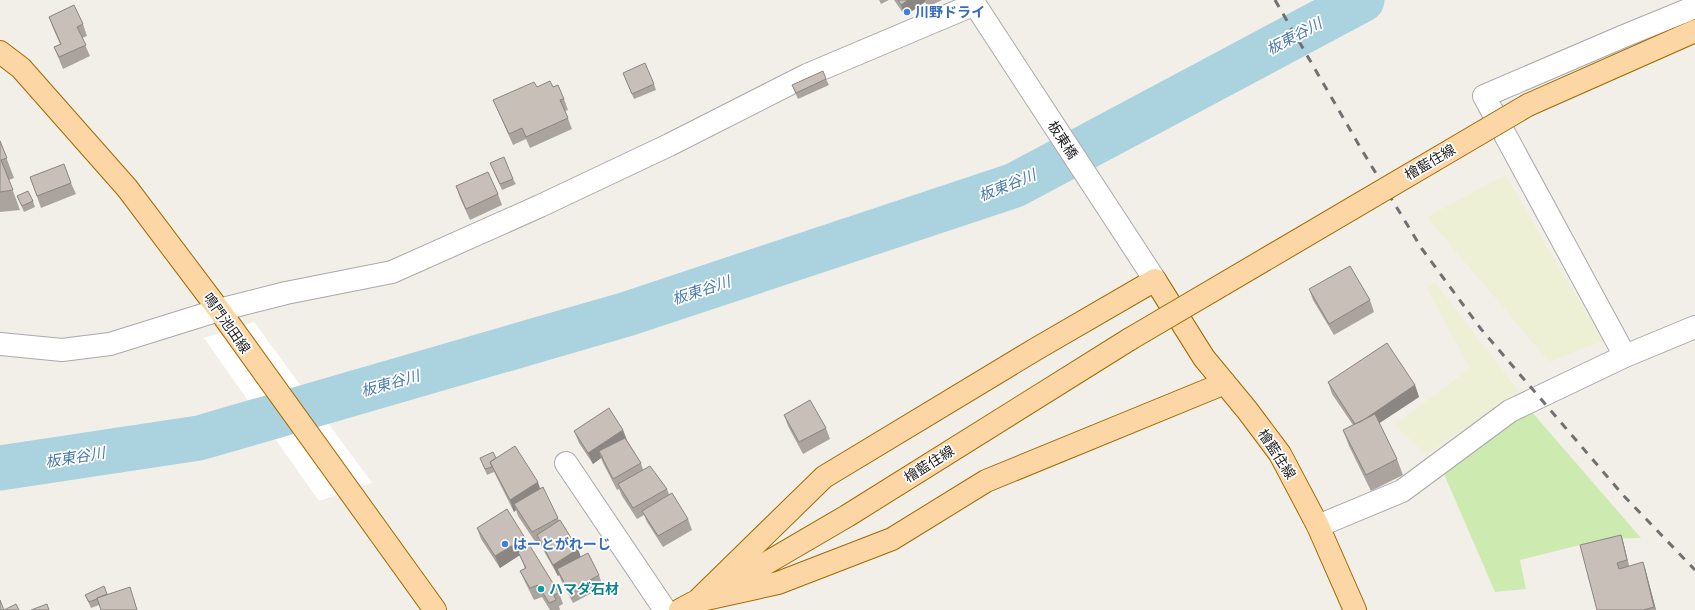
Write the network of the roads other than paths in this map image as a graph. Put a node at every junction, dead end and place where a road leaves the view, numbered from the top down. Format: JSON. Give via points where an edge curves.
{"nodes":[{"id":1,"x":1695,"y":7,"type":"edge"},
{"id":2,"x":977,"y":8,"type":"edge"},
{"id":3,"x":1695,"y":31,"type":"edge"},
{"id":4,"x":0,"y":52,"type":"edge"},
{"id":5,"x":1155,"y":280,"type":"junction"},
{"id":6,"x":219,"y":310,"type":"junction"},
{"id":7,"x":1695,"y":327,"type":"edge"},
{"id":8,"x":0,"y":344,"type":"edge"},
{"id":9,"x":1625,"y":356,"type":"junction"},
{"id":10,"x":1225,"y":383,"type":"junction"},
{"id":11,"x":566,"y":463,"type":"dead end"},
{"id":12,"x":1318,"y":526,"type":"junction"},
{"id":13,"x":688,"y":605,"type":"edge"},
{"id":14,"x":435,"y":610,"type":"edge"},
{"id":15,"x":665,"y":610,"type":"edge"},
{"id":16,"x":1355,"y":610,"type":"edge"}],
"edges":[{"from":1,"to":9,"type":"street","via":[[1484,96]]},
{"from":2,"to":5,"type":"street","name":"板東橋"},
{"from":2,"to":6,"type":"street","via":[[806,75],[605,176],[392,272],[286,293]]},
{"from":3,"to":13,"type":"main road","name":"檜藍住線","bridge":true,"via":[[1528,105],[1130,339],[847,516]]},
{"from":4,"to":6,"type":"main road","name":"鳴門池田線","via":[[20,68],[127,188]]},
{"from":5,"to":10,"type":"main road","name":"檜藍住線","via":[[1204,358]]},
{"from":5,"to":13,"type":"main road","via":[[824,477]]},
{"from":6,"to":8,"type":"street","via":[[110,344],[62,350]]},
{"from":6,"to":14,"type":"main road","name":"鳴門池田線"},
{"from":7,"to":9,"type":"street"},
{"from":9,"to":12,"type":"street","via":[[1510,411],[1402,491]]},
{"from":10,"to":12,"type":"main road","name":"檜藍住線","via":[[1280,454]]},
{"from":10,"to":13,"type":"main road","via":[[986,481],[892,539],[778,583]]},
{"from":11,"to":15,"type":"street"},
{"from":12,"to":16,"type":"main road","name":"檜藍住線"}]}
